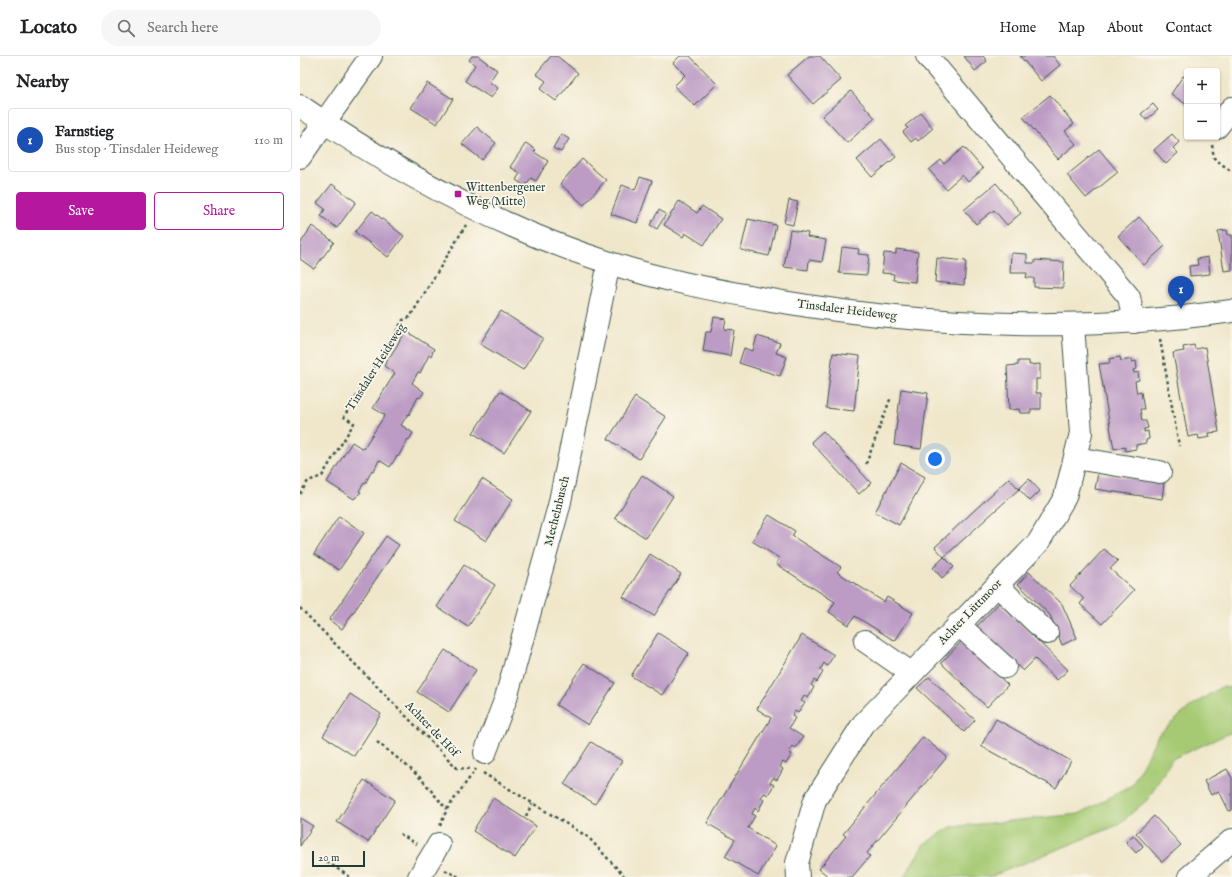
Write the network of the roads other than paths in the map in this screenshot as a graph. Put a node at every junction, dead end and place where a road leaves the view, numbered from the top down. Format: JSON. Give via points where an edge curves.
{"nodes":[{"id":1,"x":371,"y":56,"type":"edge"},
{"id":2,"x":927,"y":56,"type":"edge"},
{"id":3,"x":300,"y":106,"type":"edge"},
{"id":4,"x":1232,"y":108,"type":"edge"},
{"id":5,"x":324,"y":122,"type":"junction"},
{"id":6,"x":1220,"y":127,"type":"edge"},
{"id":7,"x":300,"y":157,"type":"edge"},
{"id":8,"x":609,"y":263,"type":"junction"},
{"id":9,"x":1232,"y":311,"type":"edge"},
{"id":10,"x":1134,"y":322,"type":"junction"},
{"id":11,"x":1074,"y":325,"type":"junction"},
{"id":12,"x":1075,"y":458,"type":"junction"},
{"id":13,"x":1160,"y":472,"type":"dead end"},
{"id":14,"x":996,"y":585,"type":"junction"},
{"id":15,"x":958,"y":624,"type":"junction"},
{"id":16,"x":1047,"y":633,"type":"dead end"},
{"id":17,"x":865,"y":641,"type":"dead end"},
{"id":18,"x":1005,"y":667,"type":"dead end"},
{"id":19,"x":911,"y":673,"type":"junction"},
{"id":20,"x":480,"y":761,"type":"road end"},
{"id":21,"x":1232,"y":840,"type":"edge"},
{"id":22,"x":439,"y":844,"type":"road end"},
{"id":23,"x":419,"y":877,"type":"edge"},
{"id":24,"x":798,"y":877,"type":"edge"},
{"id":25,"x":1189,"y":877,"type":"edge"}],
"edges":[{"from":1,"to":5,"type":"street"},
{"from":2,"to":10,"type":"street","via":[[1129,297]]},
{"from":3,"to":5,"type":"street","name":"Tinsdaler Heideweg"},
{"from":4,"to":6,"type":"street"},
{"from":5,"to":7,"type":"street"},
{"from":5,"to":8,"type":"street","name":"Tinsdaler Heideweg","via":[[476,210]]},
{"from":8,"to":11,"type":"street","name":"Tinsdaler Heideweg","via":[[719,290],[831,310],[967,323]]},
{"from":8,"to":20,"type":"street","name":"Mechelnbusch","via":[[559,506],[506,698]]},
{"from":9,"to":10,"type":"street","name":"Tinsdaler Heideweg"},
{"from":10,"to":11,"type":"street","name":"Tinsdaler Heideweg"},
{"from":11,"to":12,"type":"street","name":"Achter Lüttmoor","via":[[1081,434]]},
{"from":12,"to":13,"type":"street"},
{"from":12,"to":14,"type":"street","name":"Achter Lüttmoor","via":[[1066,497],[1038,543]]},
{"from":14,"to":15,"type":"street","name":"Achter Lüttmoor"},
{"from":14,"to":16,"type":"street"},
{"from":15,"to":18,"type":"street"},
{"from":15,"to":19,"type":"street","name":"Achter Lüttmoor"},
{"from":17,"to":19,"type":"street"},
{"from":19,"to":24,"type":"street","name":"Achter Lüttmoor","via":[[862,724],[815,800],[798,863]]},
{"from":21,"to":25,"type":"street"},
{"from":22,"to":23,"type":"street"}]}
